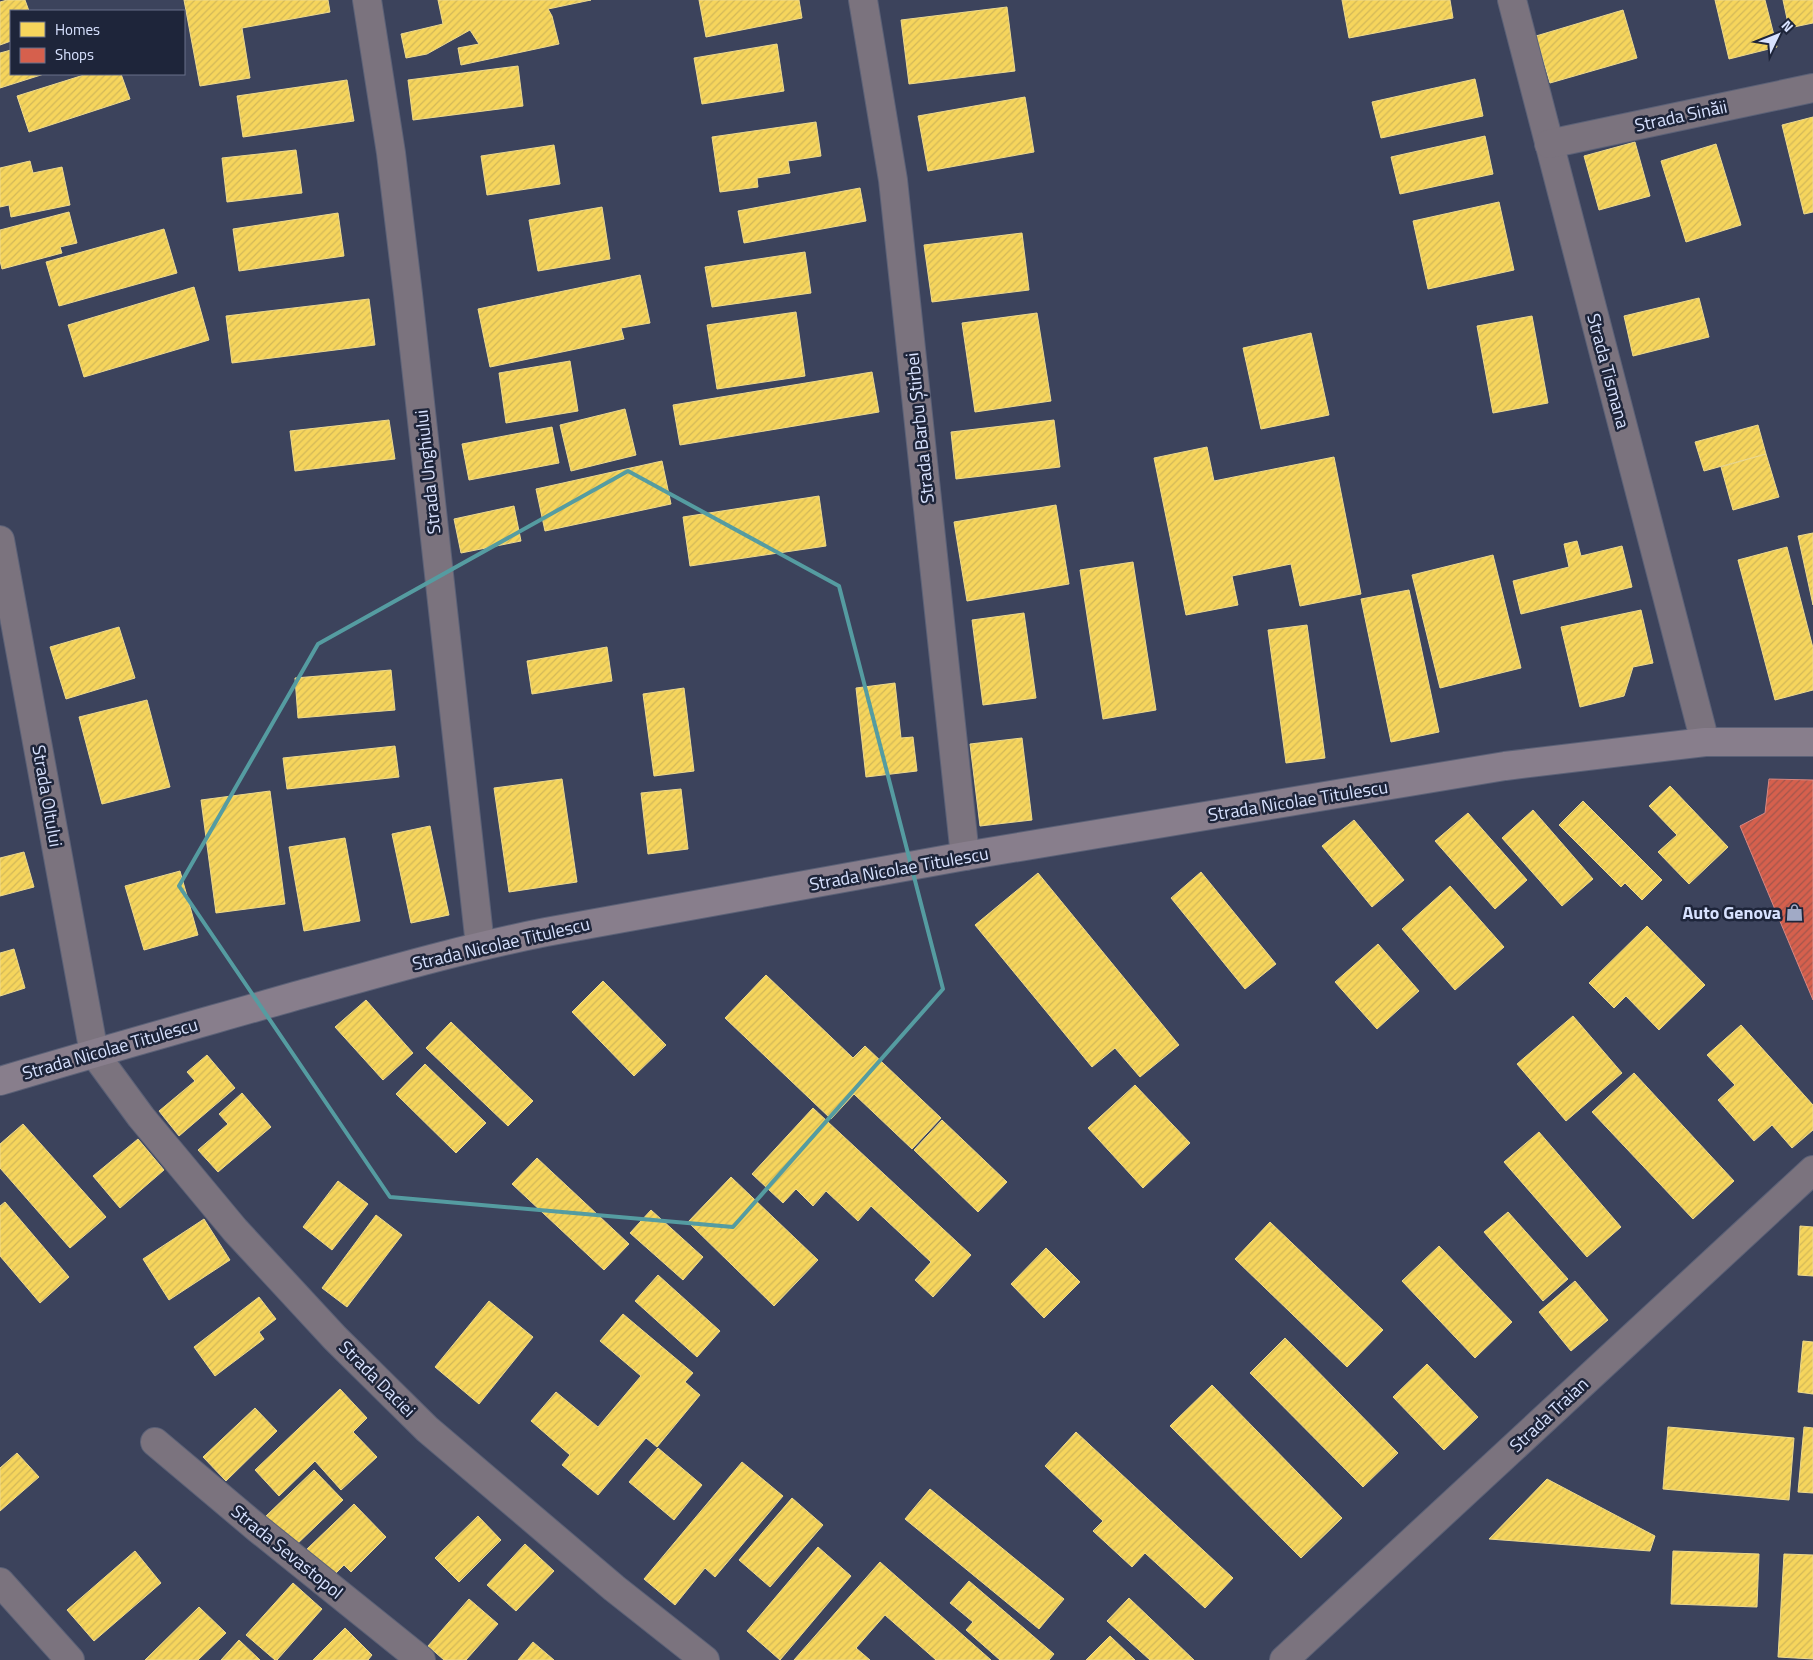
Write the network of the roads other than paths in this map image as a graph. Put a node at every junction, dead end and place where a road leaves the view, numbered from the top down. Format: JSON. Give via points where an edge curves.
{"nodes":[{"id":1,"x":367,"y":0,"type":"edge"},
{"id":2,"x":863,"y":0,"type":"edge"},
{"id":3,"x":1512,"y":0,"type":"edge"},
{"id":4,"x":1813,"y":88,"type":"edge"},
{"id":5,"x":1549,"y":144,"type":"junction"},
{"id":6,"x":0,"y":540,"type":"edge"},
{"id":7,"x":1705,"y":742,"type":"junction"},
{"id":8,"x":1813,"y":742,"type":"edge"},
{"id":9,"x":966,"y":856,"type":"junction"},
{"id":10,"x":480,"y":945,"type":"junction"},
{"id":11,"x":94,"y":1053,"type":"junction"},
{"id":12,"x":0,"y":1081,"type":"edge"},
{"id":13,"x":1813,"y":1170,"type":"edge"},
{"id":14,"x":155,"y":1442,"type":"dead end"},
{"id":15,"x":0,"y":1582,"type":"edge"},
{"id":16,"x":70,"y":1660,"type":"edge"},
{"id":17,"x":422,"y":1660,"type":"edge"},
{"id":18,"x":705,"y":1660,"type":"edge"},
{"id":19,"x":1284,"y":1660,"type":"edge"}],
"edges":[{"from":1,"to":10,"type":"street","name":"Strada Unghiului","via":[[391,153],[408,294]]},
{"from":2,"to":9,"type":"street","name":"Strada Barbu Știrbei","via":[[893,180]]},
{"from":3,"to":5,"type":"street","name":"Strada Tismana"},
{"from":4,"to":5,"type":"street","name":"Strada Sinăii"},
{"from":5,"to":7,"type":"street","name":"Strada Tismana"},
{"from":6,"to":11,"type":"street","name":"Strada Oltului"},
{"from":7,"to":8,"type":"street","name":"Strada Nicolae Titulescu"},
{"from":7,"to":9,"type":"street","name":"Strada Nicolae Titulescu","via":[[1505,766]]},
{"from":9,"to":10,"type":"street","name":"Strada Nicolae Titulescu"},
{"from":10,"to":11,"type":"street","name":"Strada Nicolae Titulescu"},
{"from":11,"to":12,"type":"street","name":"Strada Nicolae Titulescu"},
{"from":11,"to":18,"type":"street","name":"Strada Daciei","via":[[141,1117],[235,1230],[335,1338],[420,1422],[497,1490]]},
{"from":13,"to":19,"type":"street","name":"Strada Traian"},
{"from":14,"to":17,"type":"street","name":"Strada Sevastopol"},
{"from":15,"to":16,"type":"street"}]}
